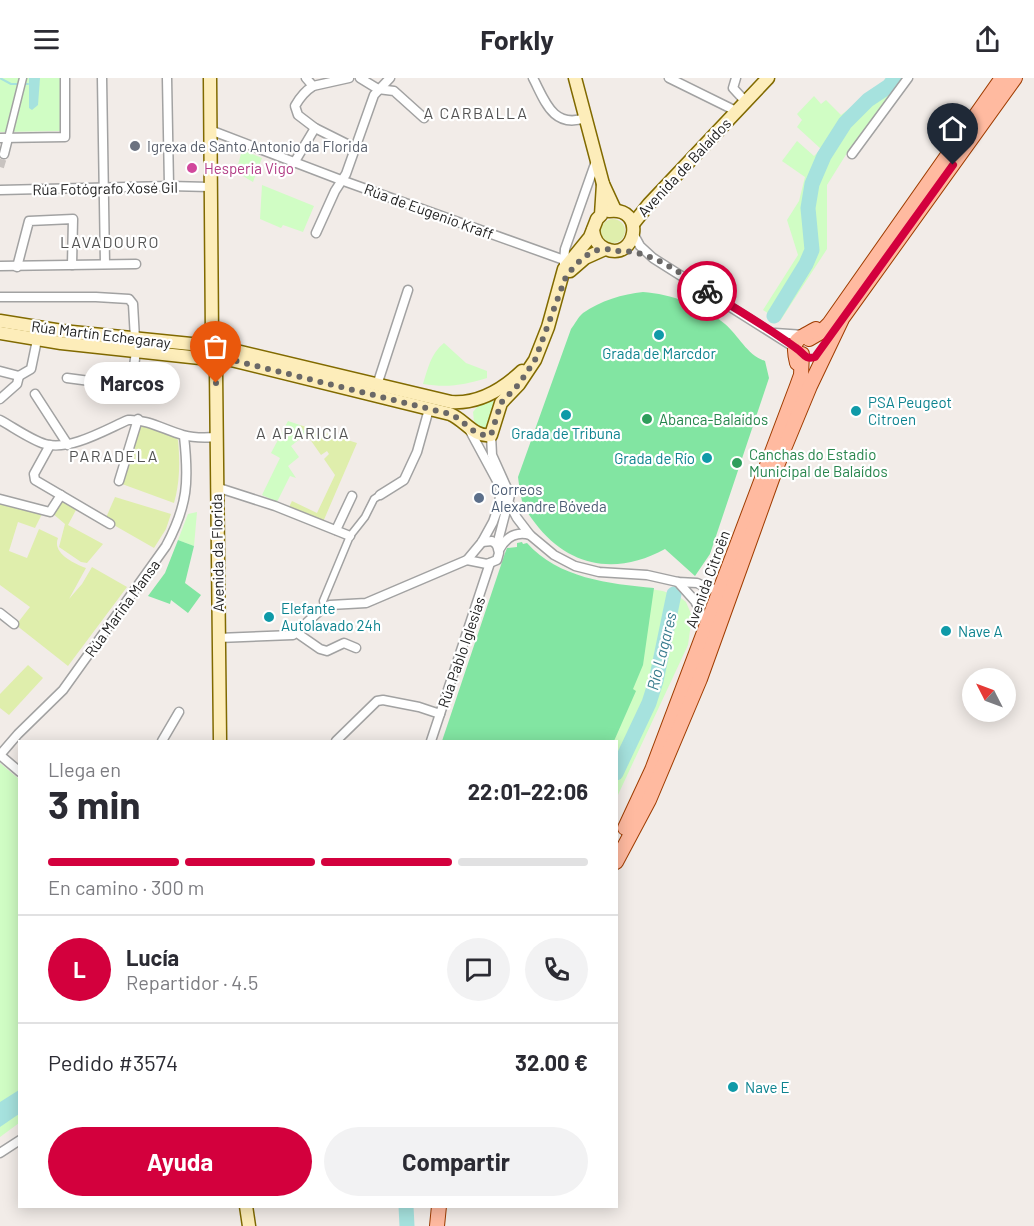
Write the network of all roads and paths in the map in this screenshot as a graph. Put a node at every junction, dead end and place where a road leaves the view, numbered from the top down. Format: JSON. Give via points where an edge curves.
{"nodes":[{"id":1,"x":65,"y":78,"type":"edge"},
{"id":2,"x":102,"y":78,"type":"edge"},
{"id":3,"x":167,"y":78,"type":"edge"},
{"id":4,"x":210,"y":78,"type":"edge"},
{"id":5,"x":306,"y":78,"type":"edge"},
{"id":6,"x":349,"y":78,"type":"edge"},
{"id":7,"x":360,"y":78,"type":"edge"},
{"id":8,"x":390,"y":78,"type":"edge"},
{"id":9,"x":533,"y":78,"type":"edge"},
{"id":10,"x":575,"y":78,"type":"edge"},
{"id":11,"x":669,"y":78,"type":"edge"},
{"id":12,"x":735,"y":78,"type":"edge"},
{"id":13,"x":768,"y":78,"type":"edge"},
{"id":14,"x":908,"y":78,"type":"edge"},
{"id":15,"x":1002,"y":78,"type":"edge"},
{"id":16,"x":1015,"y":78,"type":"edge"},
{"id":17,"x":22,"y":81,"type":"edge"},
{"id":18,"x":313,"y":86,"type":"junction"},
{"id":19,"x":378,"y":89,"type":"junction"},
{"id":20,"x":745,"y":101,"type":"junction"},
{"id":21,"x":736,"y":111,"type":"junction"},
{"id":22,"x":424,"y":118,"type":"dead end"},
{"id":23,"x":585,"y":118,"type":"junction"},
{"id":24,"x":315,"y":128,"type":"junction"},
{"id":25,"x":210,"y":130,"type":"junction"},
{"id":26,"x":4,"y":138,"type":"edge"},
{"id":27,"x":349,"y":145,"type":"dead end"},
{"id":28,"x":4,"y":154,"type":"dead end"},
{"id":29,"x":852,"y":154,"type":"dead end"},
{"id":30,"x":596,"y":161,"type":"junction"},
{"id":31,"x":294,"y":163,"type":"junction"},
{"id":32,"x":341,"y":180,"type":"junction"},
{"id":33,"x":603,"y":184,"type":"junction"},
{"id":34,"x":169,"y":186,"type":"junction"},
{"id":35,"x":210,"y":187,"type":"junction"},
{"id":36,"x":103,"y":189,"type":"junction"},
{"id":37,"x":0,"y":190,"type":"edge"},
{"id":38,"x":615,"y":210,"type":"junction"},
{"id":39,"x":601,"y":215,"type":"junction"},
{"id":40,"x":593,"y":230,"type":"junction"},
{"id":41,"x":633,"y":230,"type":"junction"},
{"id":42,"x":316,"y":233,"type":"dead end"},
{"id":43,"x":605,"y":249,"type":"junction"},
{"id":44,"x":621,"y":250,"type":"junction"},
{"id":45,"x":653,"y":258,"type":"junction"},
{"id":46,"x":567,"y":262,"type":"junction"},
{"id":47,"x":105,"y":264,"type":"junction"},
{"id":48,"x":136,"y":264,"type":"dead end"},
{"id":49,"x":72,"y":265,"type":"junction"},
{"id":50,"x":0,"y":266,"type":"edge"},
{"id":51,"x":17,"y":267,"type":"junction"},
{"id":52,"x":561,"y":288,"type":"junction"},
{"id":53,"x":408,"y":290,"type":"dead end"},
{"id":54,"x":0,"y":297,"type":"edge"},
{"id":55,"x":836,"y":320,"type":"junction"},
{"id":56,"x":0,"y":321,"type":"edge"},
{"id":57,"x":0,"y":333,"type":"edge"},
{"id":58,"x":775,"y":333,"type":"junction"},
{"id":59,"x":806,"y":337,"type":"junction"},
{"id":60,"x":37,"y":339,"type":"junction"},
{"id":61,"x":543,"y":340,"type":"junction"},
{"id":62,"x":136,"y":345,"type":"junction"},
{"id":63,"x":204,"y":348,"type":"junction"},
{"id":64,"x":798,"y":352,"type":"junction"},
{"id":65,"x":819,"y":353,"type":"junction"},
{"id":66,"x":220,"y":357,"type":"junction"},
{"id":67,"x":0,"y":371,"type":"edge"},
{"id":68,"x":19,"y":376,"type":"junction"},
{"id":69,"x":67,"y":378,"type":"dead end"},
{"id":70,"x":377,"y":385,"type":"junction"},
{"id":71,"x":810,"y":386,"type":"junction"},
{"id":72,"x":35,"y":394,"type":"dead end"},
{"id":73,"x":483,"y":397,"type":"junction"},
{"id":74,"x":0,"y":399,"type":"edge"},
{"id":75,"x":501,"y":403,"type":"junction"},
{"id":76,"x":429,"y":409,"type":"junction"},
{"id":77,"x":138,"y":419,"type":"junction"},
{"id":78,"x":0,"y":420,"type":"edge"},
{"id":79,"x":467,"y":424,"type":"junction"},
{"id":80,"x":491,"y":435,"type":"junction"},
{"id":81,"x":184,"y":436,"type":"junction"},
{"id":82,"x":216,"y":437,"type":"junction"},
{"id":83,"x":50,"y":445,"type":"junction"},
{"id":84,"x":68,"y":445,"type":"junction"},
{"id":85,"x":119,"y":481,"type":"dead end"},
{"id":86,"x":216,"y":487,"type":"junction"},
{"id":87,"x":501,"y":487,"type":"junction"},
{"id":88,"x":61,"y":495,"type":"junction"},
{"id":89,"x":380,"y":495,"type":"joint"},
{"id":90,"x":352,"y":496,"type":"dead end"},
{"id":91,"x":0,"y":499,"type":"edge"},
{"id":92,"x":508,"y":503,"type":"junction"},
{"id":93,"x":110,"y":524,"type":"dead end"},
{"id":94,"x":336,"y":530,"type":"junction"},
{"id":95,"x":530,"y":535,"type":"junction"},
{"id":96,"x":350,"y":536,"type":"junction"},
{"id":97,"x":483,"y":542,"type":"junction"},
{"id":98,"x":498,"y":547,"type":"junction"},
{"id":99,"x":477,"y":550,"type":"junction"},
{"id":100,"x":466,"y":560,"type":"junction"},
{"id":101,"x":487,"y":563,"type":"junction"},
{"id":102,"x":678,"y":582,"type":"junction"},
{"id":103,"x":726,"y":591,"type":"junction"},
{"id":104,"x":324,"y":607,"type":"junction"},
{"id":105,"x":1,"y":614,"type":"edge"},
{"id":106,"x":14,"y":624,"type":"dead end"},
{"id":107,"x":713,"y":628,"type":"junction"},
{"id":108,"x":297,"y":633,"type":"junction"},
{"id":109,"x":218,"y":638,"type":"junction"},
{"id":110,"x":356,"y":648,"type":"dead end"},
{"id":111,"x":179,"y":712,"type":"dead end"},
{"id":112,"x":440,"y":714,"type":"junction"},
{"id":113,"x":163,"y":740,"type":"edge"},
{"id":114,"x":220,"y":740,"type":"edge"},
{"id":115,"x":337,"y":740,"type":"edge"},
{"id":116,"x":431,"y":740,"type":"edge"},
{"id":117,"x":0,"y":755,"type":"edge"},
{"id":118,"x":18,"y":770,"type":"edge"},
{"id":119,"x":618,"y":840,"type":"edge"},
{"id":120,"x":618,"y":858,"type":"edge"},
{"id":121,"x":18,"y":1141,"type":"edge"},
{"id":122,"x":0,"y":1153,"type":"edge"},
{"id":123,"x":246,"y":1208,"type":"edge"},
{"id":124,"x":439,"y":1208,"type":"edge"},
{"id":125,"x":448,"y":1208,"type":"edge"},
{"id":126,"x":249,"y":1226,"type":"edge"},
{"id":127,"x":437,"y":1226,"type":"edge"},
{"id":128,"x":447,"y":1226,"type":"edge"}],
"edges":[{"from":1,"to":26,"type":"street","via":[[65,137]]},
{"from":2,"to":36,"type":"street"},
{"from":3,"to":34,"type":"street"},
{"from":4,"to":25,"type":"main road"},
{"from":5,"to":18,"type":"street"},
{"from":6,"to":18,"type":"street"},
{"from":7,"to":19,"type":"street"},
{"from":8,"to":19,"type":"street"},
{"from":9,"to":23,"type":"street","via":[[550,112],[574,122]]},
{"from":10,"to":23,"type":"main road"},
{"from":11,"to":21,"type":"street","name":"Avenida de Balaídos"},
{"from":12,"to":20,"type":"street","via":[[734,88]]},
{"from":13,"to":20,"type":"main road","name":"Avenida de Balaídos"},
{"from":14,"to":29,"type":"street"},
{"from":15,"to":55,"type":"main road"},
{"from":16,"to":55,"type":"main road","via":[[897,250]]},
{"from":17,"to":26,"type":"street"},
{"from":18,"to":24,"type":"street","via":[[299,99],[296,110]]},
{"from":19,"to":22,"type":"street","via":[[394,91]]},
{"from":19,"to":32,"type":"street"},
{"from":20,"to":21,"type":"main road","name":"Avenida de Balaídos"},
{"from":21,"to":41,"type":"main road","name":"Avenida de Balaídos","via":[[648,204]]},
{"from":23,"to":30,"type":"main road"},
{"from":24,"to":27,"type":"street"},
{"from":24,"to":31,"type":"street"},
{"from":25,"to":31,"type":"street","name":"Rúa de Eugenio Kraff"},
{"from":25,"to":35,"type":"main road"},
{"from":26,"to":28,"type":"street"},
{"from":30,"to":33,"type":"main road"},
{"from":30,"to":46,"type":"street","via":[[565,249]]},
{"from":31,"to":32,"type":"street","name":"Rúa de Eugenio Kraff"},
{"from":32,"to":42,"type":"street"},
{"from":32,"to":46,"type":"street","name":"Rúa de Eugenio Kraff"},
{"from":33,"to":38,"type":"main road"},
{"from":33,"to":39,"type":"main road"},
{"from":34,"to":35,"type":"street","name":"Rúa Fotógrafo Xosé Gil"},
{"from":34,"to":36,"type":"street","name":"Rúa Fotógrafo Xosé Gil"},
{"from":35,"to":63,"type":"main road"},
{"from":36,"to":37,"type":"street","name":"Rúa Fotógrafo Xosé Gil"},
{"from":36,"to":47,"type":"street"},
{"from":38,"to":39,"type":"main road"},
{"from":38,"to":41,"type":"main road","via":[[628,216]]},
{"from":39,"to":40,"type":"main road"},
{"from":40,"to":43,"type":"main road","via":[[596,241]]},
{"from":40,"to":46,"type":"main road"},
{"from":41,"to":44,"type":"main road","via":[[627,246]]},
{"from":41,"to":45,"type":"street","via":[[640,246]]},
{"from":43,"to":44,"type":"main road"},
{"from":43,"to":52,"type":"main road","via":[[578,263]]},
{"from":44,"to":45,"type":"street"},
{"from":45,"to":58,"type":"street"},
{"from":46,"to":52,"type":"main road"},
{"from":47,"to":48,"type":"street"},
{"from":47,"to":49,"type":"street"},
{"from":49,"to":51,"type":"street"},
{"from":49,"to":51,"type":"street","via":[[73,219],[29,221]]},
{"from":50,"to":51,"type":"street"},
{"from":52,"to":61,"type":"main road"},
{"from":53,"to":70,"type":"street"},
{"from":54,"to":62,"type":"street","via":[[129,299],[134,304]]},
{"from":55,"to":59,"type":"main road","via":[[821,332]]},
{"from":55,"to":65,"type":"main road"},
{"from":55,"to":71,"type":"main road"},
{"from":56,"to":62,"type":"main road","name":"Rúa Martín Echegaray"},
{"from":57,"to":60,"type":"main road","name":"Rúa Martín Echegaray"},
{"from":58,"to":59,"type":"street"},
{"from":58,"to":64,"type":"street"},
{"from":59,"to":64,"type":"main road"},
{"from":59,"to":65,"type":"main road","via":[[818,342]]},
{"from":60,"to":62,"type":"main road","name":"Rúa Martín Echegaray"},
{"from":60,"to":68,"type":"street","via":[[31,369]]},
{"from":61,"to":73,"type":"main road","via":[[522,370]]},
{"from":61,"to":75,"type":"main road","via":[[529,370]]},
{"from":62,"to":63,"type":"main road","name":"Rúa Martín Echegaray"},
{"from":62,"to":69,"type":"street","via":[[132,382],[128,386]]},
{"from":63,"to":66,"type":"main road","via":[[219,342]]},
{"from":63,"to":66,"type":"main road","via":[[206,364]]},
{"from":64,"to":65,"type":"main road","via":[[809,358]]},
{"from":64,"to":103,"type":"main road","name":"Avenida Citroën","via":[[801,375]]},
{"from":65,"to":71,"type":"main road"},
{"from":66,"to":70,"type":"main road"},
{"from":66,"to":76,"type":"main road"},
{"from":66,"to":82,"type":"main road","name":"Avenida da Florida","via":[[216,371]]},
{"from":67,"to":68,"type":"street"},
{"from":68,"to":74,"type":"street","via":[[17,384]]},
{"from":70,"to":73,"type":"main road","via":[[451,402]]},
{"from":71,"to":103,"type":"main road","name":"Avenida Citroën"},
{"from":72,"to":84,"type":"street"},
{"from":73,"to":75,"type":"main road","via":[[496,396]]},
{"from":73,"to":79,"type":"main road","via":[[469,411]]},
{"from":75,"to":80,"type":"main road"},
{"from":76,"to":79,"type":"main road"},
{"from":76,"to":89,"type":"street","via":[[404,480]]},
{"from":77,"to":81,"type":"street"},
{"from":77,"to":84,"type":"street"},
{"from":77,"to":85,"type":"street"},
{"from":78,"to":83,"type":"street"},
{"from":79,"to":80,"type":"main road","via":[[478,434]]},
{"from":79,"to":87,"type":"street"},
{"from":80,"to":92,"type":"street","via":[[491,449],[509,490]]},
{"from":81,"to":82,"type":"street"},
{"from":81,"to":117,"type":"street","name":"Rúa Mariña Mansa","via":[[186,497],[166,546],[63,690]]},
{"from":82,"to":86,"type":"main road","name":"Avenida da Florida"},
{"from":83,"to":84,"type":"street"},
{"from":83,"to":88,"type":"street","via":[[34,474],[35,480]]},
{"from":86,"to":94,"type":"street"},
{"from":86,"to":109,"type":"main road","name":"Avenida da Florida"},
{"from":87,"to":92,"type":"street"},
{"from":87,"to":97,"type":"street","via":[[496,514]]},
{"from":88,"to":91,"type":"street","via":[[50,512]]},
{"from":88,"to":93,"type":"street"},
{"from":89,"to":96,"type":"street"},
{"from":90,"to":94,"type":"street"},
{"from":92,"to":95,"type":"street"},
{"from":92,"to":98,"type":"street"},
{"from":94,"to":96,"type":"street"},
{"from":95,"to":98,"type":"street","via":[[512,536]]},
{"from":95,"to":102,"type":"street","via":[[554,555],[586,570]]},
{"from":96,"to":104,"type":"street","via":[[323,601]]},
{"from":97,"to":98,"type":"street","via":[[492,541]]},
{"from":97,"to":99,"type":"street"},
{"from":98,"to":101,"type":"street","via":[[498,557]]},
{"from":99,"to":100,"type":"street"},
{"from":99,"to":101,"type":"street","via":[[477,556]]},
{"from":100,"to":101,"type":"street"},
{"from":100,"to":104,"type":"street","via":[[366,603]]},
{"from":101,"to":112,"type":"street","name":"Rúa Pablo Iglesias"},
{"from":102,"to":103,"type":"street"},
{"from":102,"to":107,"type":"street"},
{"from":103,"to":107,"type":"main road","name":"Avenida Citroën"},
{"from":104,"to":108,"type":"street"},
{"from":105,"to":106,"type":"street"},
{"from":107,"to":119,"type":"main road","name":"Avenida Citroën"},
{"from":107,"to":120,"type":"main road","via":[[696,688],[649,800]]},
{"from":108,"to":109,"type":"street"},
{"from":108,"to":110,"type":"street","via":[[327,651],[344,643]]},
{"from":109,"to":114,"type":"main road","name":"Avenida da Florida"},
{"from":111,"to":113,"type":"street"},
{"from":112,"to":115,"type":"street","via":[[377,701]]},
{"from":112,"to":116,"type":"street","name":"Rúa Pablo Iglesias"},
{"from":117,"to":118,"type":"street"},
{"from":121,"to":122,"type":"street"},
{"from":123,"to":126,"type":"main road"},
{"from":124,"to":127,"type":"main road"},
{"from":125,"to":128,"type":"main road"}]}
